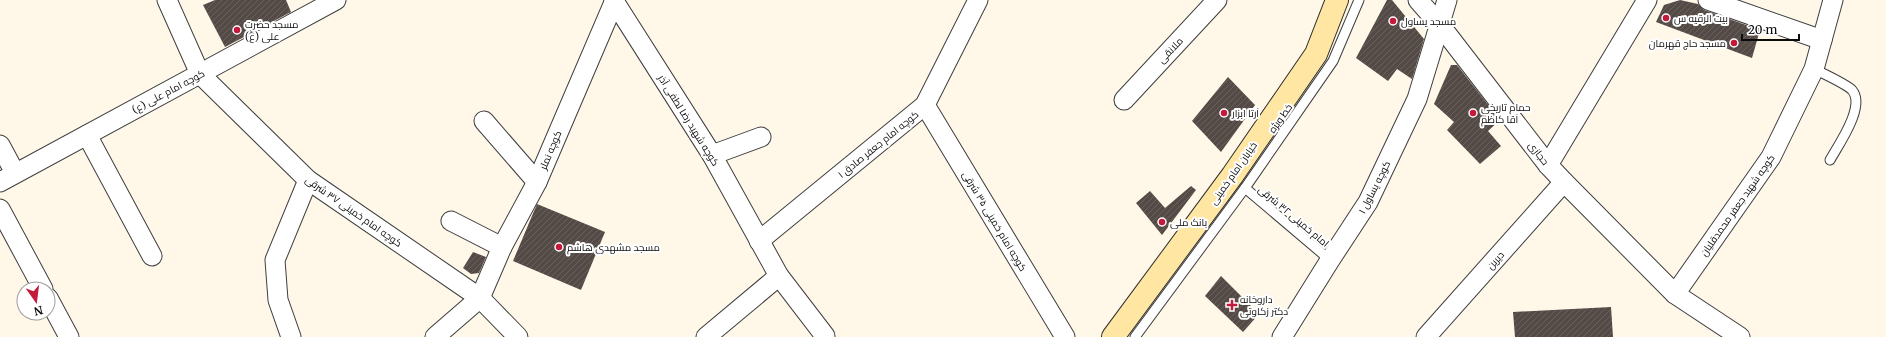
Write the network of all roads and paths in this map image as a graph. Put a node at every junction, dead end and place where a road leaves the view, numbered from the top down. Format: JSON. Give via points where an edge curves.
{"nodes":[{"id":1,"x":167,"y":0,"type":"edge"},
{"id":2,"x":336,"y":0,"type":"edge"},
{"id":3,"x":614,"y":0,"type":"edge"},
{"id":4,"x":978,"y":0,"type":"edge"},
{"id":5,"x":1217,"y":0,"type":"edge"},
{"id":6,"x":1337,"y":0,"type":"edge"},
{"id":7,"x":1359,"y":0,"type":"edge"},
{"id":8,"x":1418,"y":0,"type":"edge"},
{"id":9,"x":1447,"y":0,"type":"edge"},
{"id":10,"x":1647,"y":0,"type":"edge"},
{"id":11,"x":1708,"y":0,"type":"edge"},
{"id":12,"x":1833,"y":0,"type":"edge"},
{"id":13,"x":1440,"y":25,"type":"junction"},
{"id":14,"x":1822,"y":40,"type":"junction"},
{"id":15,"x":1814,"y":69,"type":"junction"},
{"id":16,"x":200,"y":74,"type":"junction"},
{"id":17,"x":1124,"y":100,"type":"dead end"},
{"id":18,"x":925,"y":105,"type":"junction"},
{"id":19,"x":484,"y":120,"type":"dead end"},
{"id":20,"x":87,"y":135,"type":"junction"},
{"id":21,"x":761,"y":137,"type":"dead end"},
{"id":22,"x":0,"y":145,"type":"edge"},
{"id":23,"x":712,"y":155,"type":"junction"},
{"id":24,"x":1830,"y":160,"type":"dead end"},
{"id":25,"x":1548,"y":165,"type":"junction"},
{"id":26,"x":8,"y":177,"type":"edge"},
{"id":27,"x":308,"y":180,"type":"junction"},
{"id":28,"x":537,"y":182,"type":"junction"},
{"id":29,"x":1564,"y":182,"type":"junction"},
{"id":30,"x":1245,"y":188,"type":"junction"},
{"id":31,"x":0,"y":209,"type":"edge"},
{"id":32,"x":451,"y":221,"type":"dead end"},
{"id":33,"x":759,"y":241,"type":"junction"},
{"id":34,"x":502,"y":247,"type":"junction"},
{"id":35,"x":152,"y":256,"type":"dead end"},
{"id":36,"x":1330,"y":260,"type":"junction"},
{"id":37,"x":779,"y":276,"type":"junction"},
{"id":38,"x":39,"y":281,"type":"edge"},
{"id":39,"x":1675,"y":294,"type":"junction"},
{"id":40,"x":480,"y":298,"type":"junction"},
{"id":41,"x":56,"y":313,"type":"edge"},
{"id":42,"x":1710,"y":317,"type":"junction"},
{"id":43,"x":69,"y":337,"type":"edge"},
{"id":44,"x":291,"y":337,"type":"edge"},
{"id":45,"x":435,"y":337,"type":"edge"},
{"id":46,"x":518,"y":337,"type":"edge"},
{"id":47,"x":706,"y":337,"type":"edge"},
{"id":48,"x":824,"y":337,"type":"edge"},
{"id":49,"x":1065,"y":337,"type":"edge"},
{"id":50,"x":1113,"y":337,"type":"edge"},
{"id":51,"x":1135,"y":337,"type":"edge"},
{"id":52,"x":1282,"y":337,"type":"edge"},
{"id":53,"x":1426,"y":337,"type":"edge"},
{"id":54,"x":1711,"y":337,"type":"edge"},
{"id":55,"x":1740,"y":337,"type":"edge"}],
"edges":[{"from":1,"to":16,"type":"street"},
{"from":2,"to":16,"type":"street","name":"کوچه امام علی (ع)"},
{"from":3,"to":23,"type":"street","name":"کوچه شهید رضا لطفی آذر"},
{"from":3,"to":28,"type":"street","name":"کوچه نملر"},
{"from":4,"to":18,"type":"street","name":"کوچه امام جعفر صادق ۱"},
{"from":5,"to":17,"type":"street","name":"ملانقی"},
{"from":6,"to":50,"type":"main road","name":"خیابان امام خمینی","via":[[1316,54],[1232,176]]},
{"from":7,"to":30,"type":"lane","name":"خط ویژه","via":[[1333,61]]},
{"from":8,"to":13,"type":"street","name":"حجازی"},
{"from":9,"to":13,"type":"street","name":"کوچه یساول ۱"},
{"from":10,"to":25,"type":"street"},
{"from":11,"to":14,"type":"street"},
{"from":12,"to":14,"type":"street","name":"کوچه شهید جعفر محمدقلیان"},
{"from":13,"to":25,"type":"street","name":"حجازی"},
{"from":13,"to":36,"type":"street","name":"کوچه یساول ۱","via":[[1417,99],[1368,202]]},
{"from":14,"to":15,"type":"street","name":"کوچه شهید جعفر محمدقلیان"},
{"from":15,"to":24,"type":"lane","via":[[1852,89],[1857,99],[1856,111]]},
{"from":15,"to":39,"type":"street","name":"کوچه شهید جعفر محمدقلیان","via":[[1771,157]]},
{"from":16,"to":20,"type":"street","name":"کوچه امام علی (ع)"},
{"from":16,"to":27,"type":"street","name":"کوچه امام خمینی ۳۷ شرقی"},
{"from":18,"to":33,"type":"street","name":"کوچه امام جعفر صادق ۱"},
{"from":18,"to":49,"type":"street","name":"کوچه امام خمینی ۳۵ شرقی"},
{"from":19,"to":28,"type":"street"},
{"from":20,"to":26,"type":"street","name":"کوچه امام علی (ع)"},
{"from":20,"to":35,"type":"street"},
{"from":21,"to":23,"type":"street"},
{"from":22,"to":26,"type":"street"},
{"from":23,"to":33,"type":"street","name":"کوچه شهید رضا لطفی آذر"},
{"from":25,"to":29,"type":"street","name":"حجازی"},
{"from":27,"to":40,"type":"street","name":"کوچه امام خمینی ۳۷ شرقی"},
{"from":27,"to":44,"type":"street","via":[[276,260],[278,300]]},
{"from":28,"to":34,"type":"street","name":"کوچه نملر"},
{"from":29,"to":39,"type":"street","name":"حجازی"},
{"from":29,"to":53,"type":"street","name":"دیرین"},
{"from":30,"to":36,"type":"lane","name":"امام خمینی ۳۲ شرقی"},
{"from":30,"to":51,"type":"lane","name":"خط ویژه"},
{"from":31,"to":38,"type":"street"},
{"from":32,"to":34,"type":"street"},
{"from":33,"to":37,"type":"street","name":"کوچه شهید رضا لطفی آذر"},
{"from":34,"to":40,"type":"street","name":"کوچه نملر"},
{"from":36,"to":52,"type":"street","name":"کوچه یساول ۱"},
{"from":37,"to":47,"type":"street"},
{"from":37,"to":48,"type":"street","name":"کوچه شهید رضا لطفی آذر"},
{"from":39,"to":42,"type":"street","name":"حجازی"},
{"from":40,"to":45,"type":"street"},
{"from":40,"to":46,"type":"street","name":"کوچه امام خمینی ۳۷ شرقی"},
{"from":41,"to":43,"type":"street"},
{"from":42,"to":54,"type":"street"},
{"from":42,"to":55,"type":"street","name":"حجازی"}]}
